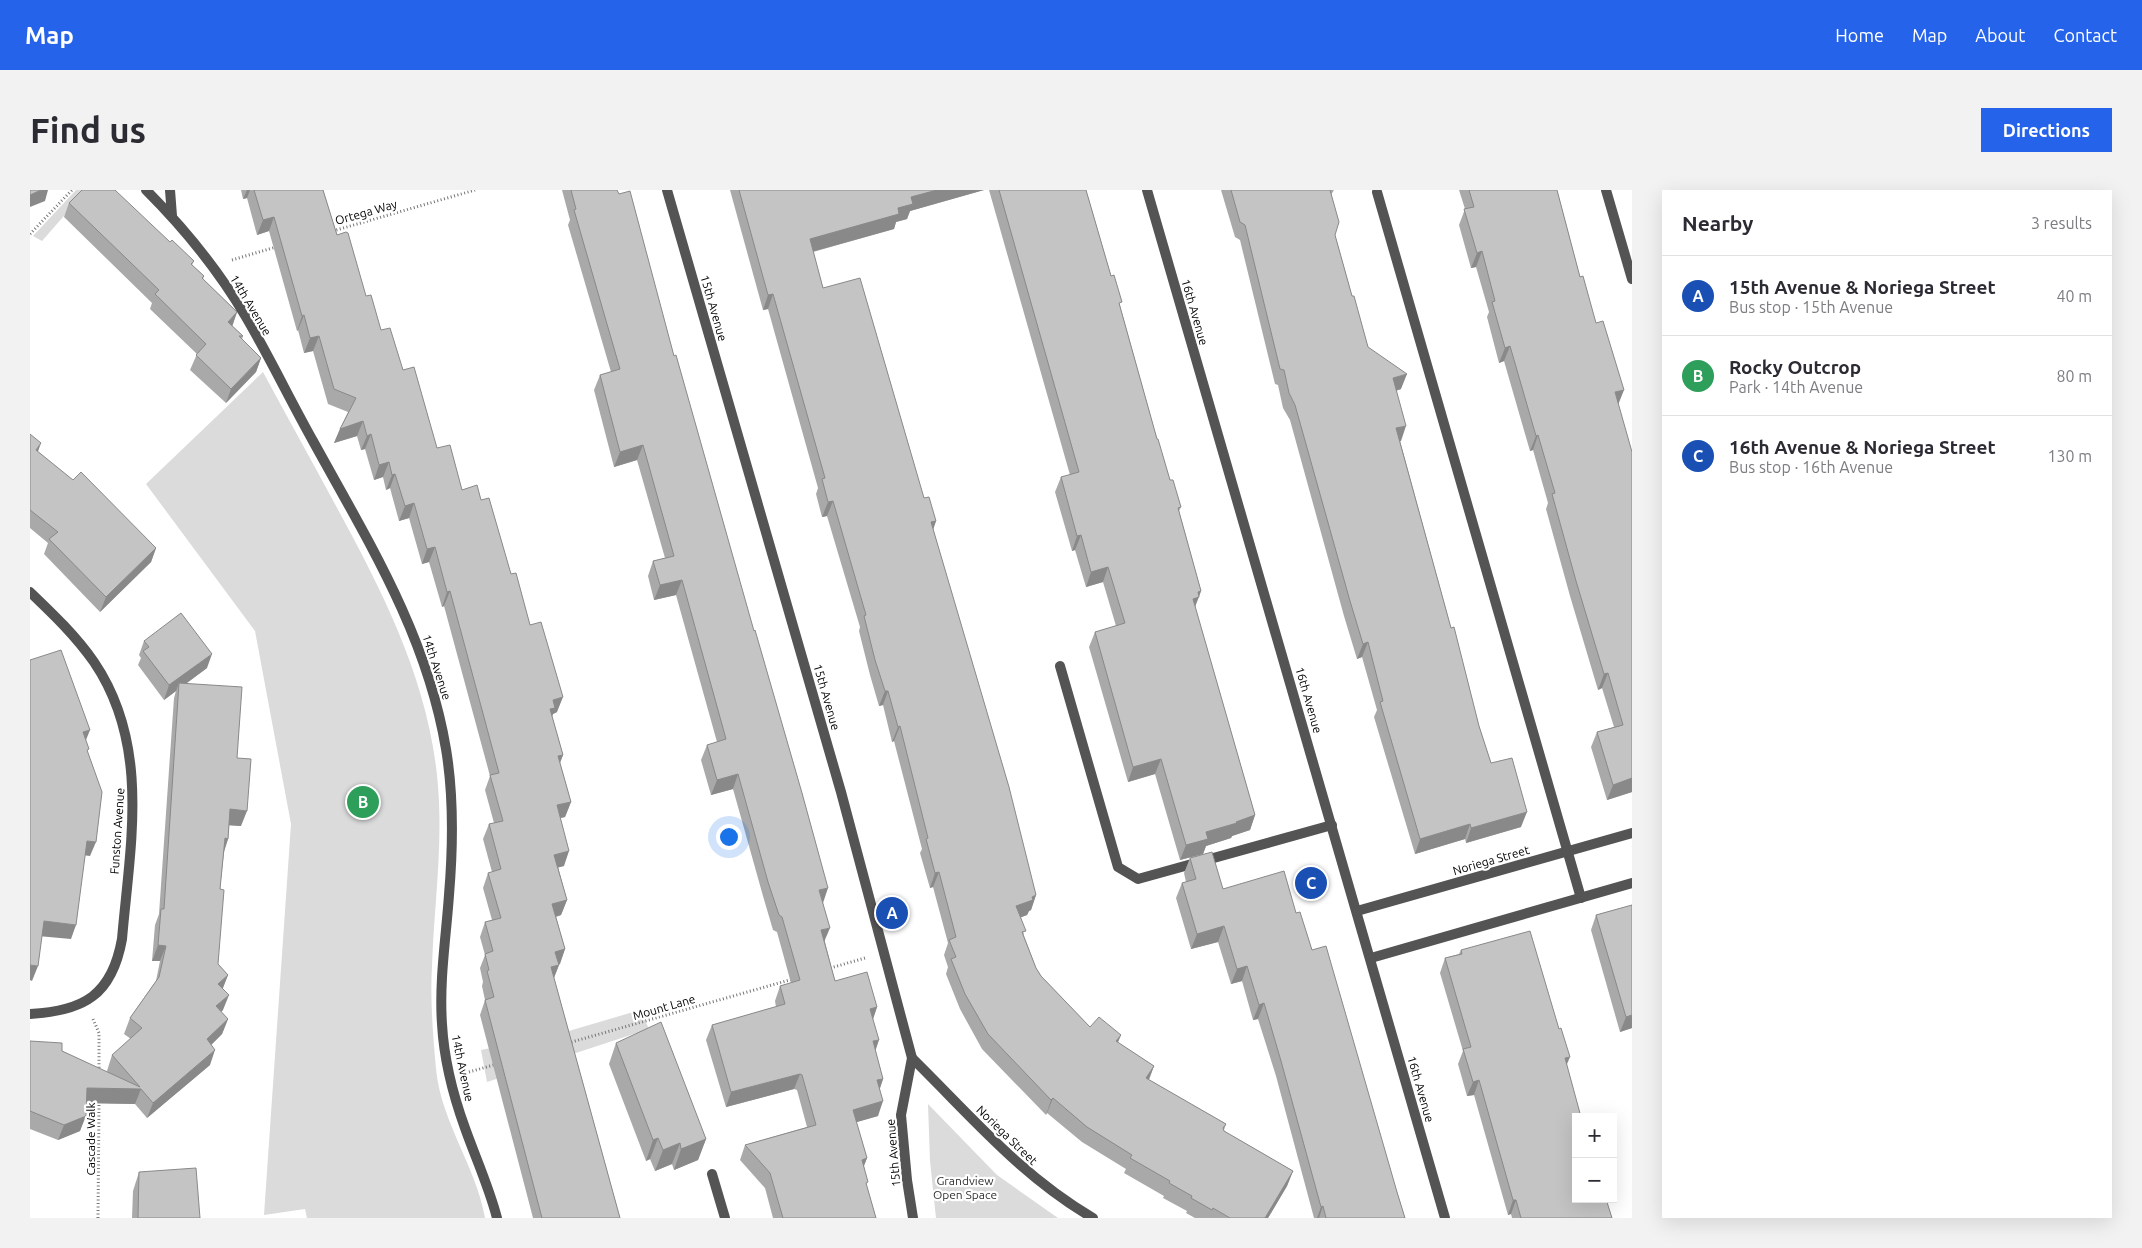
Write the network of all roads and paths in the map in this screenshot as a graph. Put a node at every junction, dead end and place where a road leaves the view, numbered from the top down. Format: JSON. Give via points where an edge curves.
{"nodes":[{"id":1,"x":72,"y":190,"type":"edge"},
{"id":2,"x":146,"y":190,"type":"edge"},
{"id":3,"x":170,"y":190,"type":"edge"},
{"id":4,"x":475,"y":190,"type":"edge"},
{"id":5,"x":667,"y":190,"type":"edge"},
{"id":6,"x":1147,"y":190,"type":"edge"},
{"id":7,"x":1606,"y":190,"type":"edge"},
{"id":8,"x":1377,"y":192,"type":"dead end"},
{"id":9,"x":172,"y":216,"type":"junction"},
{"id":10,"x":326,"y":233,"type":"edge"},
{"id":11,"x":30,"y":234,"type":"edge"},
{"id":12,"x":279,"y":247,"type":"edge"},
{"id":13,"x":233,"y":260,"type":"dead end"},
{"id":14,"x":1632,"y":279,"type":"edge"},
{"id":15,"x":30,"y":592,"type":"edge"},
{"id":16,"x":1060,"y":666,"type":"dead end"},
{"id":17,"x":1332,"y":825,"type":"junction"},
{"id":18,"x":1632,"y":832,"type":"edge"},
{"id":19,"x":1568,"y":851,"type":"junction"},
{"id":20,"x":1632,"y":883,"type":"edge"},
{"id":21,"x":1581,"y":898,"type":"junction"},
{"id":22,"x":1357,"y":911,"type":"junction"},
{"id":23,"x":883,"y":953,"type":"junction"},
{"id":24,"x":1371,"y":958,"type":"junction"},
{"id":25,"x":826,"y":969,"type":"edge"},
{"id":26,"x":798,"y":977,"type":"edge"},
{"id":27,"x":85,"y":1003,"type":"junction"},
{"id":28,"x":30,"y":1014,"type":"edge"},
{"id":29,"x":563,"y":1045,"type":"edge"},
{"id":30,"x":912,"y":1058,"type":"junction"},
{"id":31,"x":506,"y":1061,"type":"edge"},
{"id":32,"x":450,"y":1077,"type":"junction"},
{"id":33,"x":99,"y":1081,"type":"edge"},
{"id":34,"x":98,"y":1091,"type":"edge"},
{"id":35,"x":712,"y":1174,"type":"dead end"},
{"id":36,"x":98,"y":1218,"type":"edge"},
{"id":37,"x":497,"y":1218,"type":"edge"},
{"id":38,"x":725,"y":1218,"type":"edge"},
{"id":39,"x":913,"y":1218,"type":"edge"},
{"id":40,"x":1093,"y":1218,"type":"edge"},
{"id":41,"x":1445,"y":1218,"type":"edge"}],
"edges":[{"from":1,"to":11,"type":"path"},
{"from":2,"to":9,"type":"street","name":"14th Avenue"},
{"from":3,"to":9,"type":"street"},
{"from":4,"to":10,"type":"path","name":"Ortega Way"},
{"from":5,"to":23,"type":"street","name":"15th Avenue","via":[[841,792]]},
{"from":6,"to":17,"type":"street","name":"16th Avenue"},
{"from":7,"to":14,"type":"street"},
{"from":8,"to":19,"type":"street"},
{"from":9,"to":32,"type":"street","name":"14th Avenue","via":[[246,316],[386,574],[430,680],[446,751],[452,825],[441,998]]},
{"from":12,"to":13,"type":"path"},
{"from":15,"to":27,"type":"street","name":"Funston Avenue","via":[[79,642],[107,684],[124,726],[132,771],[134,797],[119,956],[100,990]]},
{"from":16,"to":17,"type":"street","via":[[1118,867],[1138,879]]},
{"from":17,"to":22,"type":"street","name":"16th Avenue"},
{"from":18,"to":19,"type":"street","name":"Noriega Street"},
{"from":19,"to":21,"type":"street"},
{"from":19,"to":22,"type":"street","name":"Noriega Street"},
{"from":20,"to":21,"type":"street"},
{"from":21,"to":24,"type":"street"},
{"from":22,"to":24,"type":"street","name":"16th Avenue"},
{"from":23,"to":25,"type":"path"},
{"from":23,"to":30,"type":"street","name":"15th Avenue"},
{"from":24,"to":41,"type":"street","name":"16th Avenue"},
{"from":26,"to":29,"type":"path","name":"Mount Lane"},
{"from":27,"to":28,"type":"street","via":[[70,1009]]},
{"from":27,"to":33,"type":"path","via":[[99,1032]]},
{"from":30,"to":39,"type":"street","name":"15th Avenue","via":[[901,1115]]},
{"from":30,"to":40,"type":"street","name":"Noriega Street","via":[[1009,1156],[1052,1191]]},
{"from":31,"to":32,"type":"path"},
{"from":32,"to":37,"type":"street","name":"14th Avenue","via":[[466,1130],[490,1189]]},
{"from":34,"to":36,"type":"path","name":"Cascade Walk"},
{"from":35,"to":38,"type":"street"}]}
